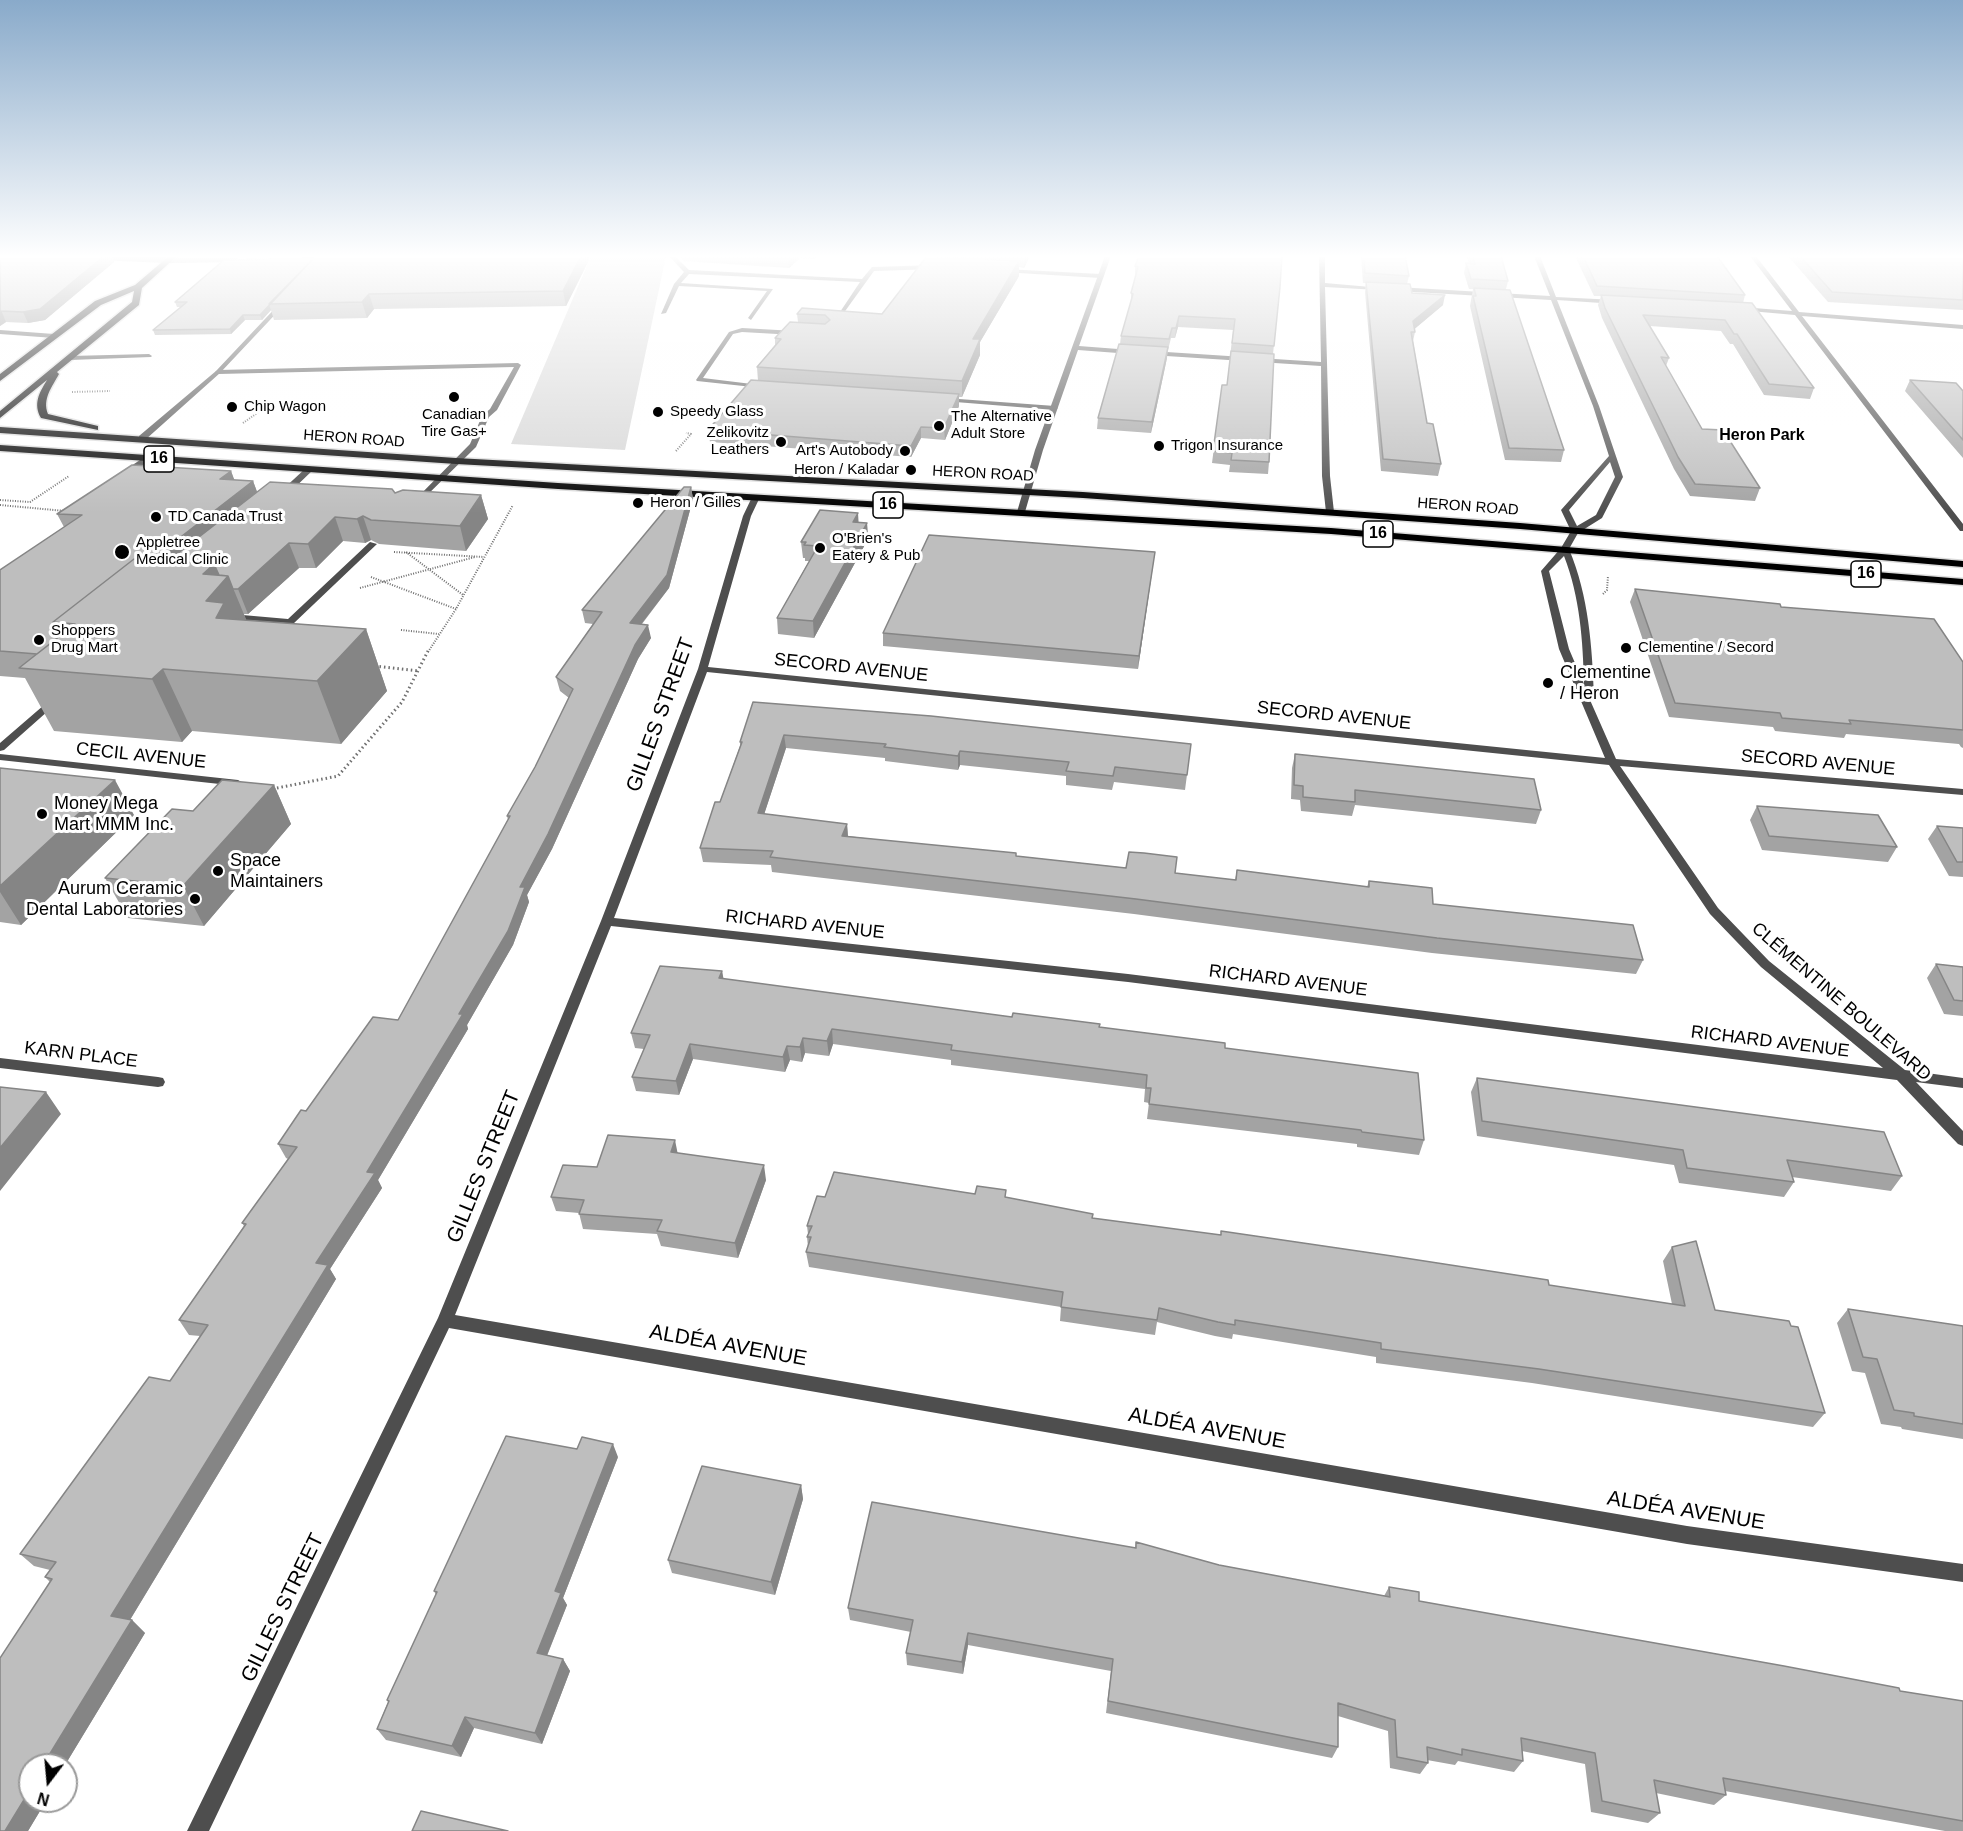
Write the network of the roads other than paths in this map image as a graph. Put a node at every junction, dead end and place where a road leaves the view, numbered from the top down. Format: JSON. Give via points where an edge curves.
{"nodes":[{"id":1,"x":47,"y":341,"type":"edge"},
{"id":2,"x":90,"y":341,"type":"edge"},
{"id":3,"x":247,"y":341,"type":"edge"},
{"id":4,"x":725,"y":341,"type":"edge"},
{"id":5,"x":1079,"y":341,"type":"edge"},
{"id":6,"x":1323,"y":341,"type":"edge"},
{"id":7,"x":1571,"y":341,"type":"edge"},
{"id":8,"x":1820,"y":341,"type":"edge"},
{"id":9,"x":1077,"y":348,"type":"junction"},
{"id":10,"x":149,"y":356,"type":"dead end"},
{"id":11,"x":70,"y":358,"type":"junction"},
{"id":12,"x":1323,"y":364,"type":"junction"},
{"id":13,"x":58,"y":369,"type":"junction"},
{"id":14,"x":218,"y":372,"type":"junction"},
{"id":15,"x":1,"y":376,"type":"edge"},
{"id":16,"x":770,"y":388,"type":"edge"},
{"id":17,"x":935,"y":399,"type":"edge"},
{"id":18,"x":1055,"y":408,"type":"junction"},
{"id":19,"x":0,"y":415,"type":"edge"},
{"id":20,"x":0,"y":430,"type":"edge"},
{"id":21,"x":142,"y":438,"type":"junction"},
{"id":22,"x":0,"y":448,"type":"edge"},
{"id":23,"x":65,"y":452,"type":"junction"},
{"id":24,"x":0,"y":458,"type":"edge"},
{"id":25,"x":149,"y":458,"type":"junction"},
{"id":26,"x":1610,"y":458,"type":"junction"},
{"id":27,"x":456,"y":461,"type":"junction"},
{"id":28,"x":310,"y":469,"type":"junction"},
{"id":29,"x":439,"y":477,"type":"junction"},
{"id":30,"x":115,"y":481,"type":"edge"},
{"id":31,"x":1028,"y":491,"type":"junction"},
{"id":32,"x":756,"y":497,"type":"junction"},
{"id":33,"x":277,"y":500,"type":"edge"},
{"id":34,"x":411,"y":508,"type":"edge"},
{"id":35,"x":1021,"y":512,"type":"junction"},
{"id":36,"x":1330,"y":512,"type":"junction"},
{"id":37,"x":1963,"y":529,"type":"edge"},
{"id":38,"x":1575,"y":531,"type":"junction"},
{"id":39,"x":373,"y":544,"type":"edge"},
{"id":40,"x":1565,"y":549,"type":"junction"},
{"id":41,"x":1963,"y":564,"type":"edge"},
{"id":42,"x":1963,"y":582,"type":"edge"},
{"id":43,"x":224,"y":616,"type":"edge"},
{"id":44,"x":703,"y":669,"type":"junction"},
{"id":45,"x":59,"y":696,"type":"edge"},
{"id":46,"x":1589,"y":702,"type":"junction"},
{"id":47,"x":0,"y":748,"type":"edge"},
{"id":48,"x":0,"y":757,"type":"edge"},
{"id":49,"x":1612,"y":762,"type":"junction"},
{"id":50,"x":278,"y":788,"type":"road end"},
{"id":51,"x":1963,"y":792,"type":"edge"},
{"id":52,"x":608,"y":921,"type":"junction"},
{"id":53,"x":0,"y":1063,"type":"edge"},
{"id":54,"x":1902,"y":1076,"type":"junction"},
{"id":55,"x":158,"y":1082,"type":"dead end"},
{"id":56,"x":1963,"y":1083,"type":"edge"},
{"id":57,"x":1963,"y":1140,"type":"edge"},
{"id":58,"x":445,"y":1320,"type":"junction"},
{"id":59,"x":1963,"y":1573,"type":"edge"},
{"id":60,"x":198,"y":1831,"type":"edge"}],
"edges":[{"from":1,"to":15,"type":"main road"},
{"from":2,"to":11,"type":"main road"},
{"from":3,"to":14,"type":"street"},
{"from":4,"to":16,"type":"street","via":[[699,380]]},
{"from":5,"to":9,"type":"street"},
{"from":6,"to":12,"type":"street"},
{"from":7,"to":26,"type":"street","name":"CLÉMENTINE BOULEVARD","via":[[1596,406]]},
{"from":8,"to":37,"type":"street"},
{"from":9,"to":12,"type":"street"},
{"from":9,"to":18,"type":"street"},
{"from":10,"to":11,"type":"street"},
{"from":11,"to":13,"type":"main road"},
{"from":12,"to":36,"type":"street"},
{"from":13,"to":19,"type":"main road"},
{"from":13,"to":21,"type":"main road","via":[[42,399],[44,416]]},
{"from":14,"to":21,"type":"street"},
{"from":14,"to":27,"type":"street","via":[[518,365],[473,445]]},
{"from":17,"to":18,"type":"street"},
{"from":18,"to":31,"type":"street"},
{"from":20,"to":21,"type":"main road","name":"HERON ROAD","number":"16"},
{"from":21,"to":27,"type":"main road","name":"HERON ROAD","number":"16"},
{"from":22,"to":23,"type":"main road","name":"HERON ROAD","number":"16"},
{"from":23,"to":24,"type":"main road"},
{"from":23,"to":25,"type":"main road","name":"HERON ROAD","number":"16"},
{"from":25,"to":28,"type":"main road","name":"HERON ROAD","number":"16"},
{"from":25,"to":30,"type":"street"},
{"from":26,"to":38,"type":"street","via":[[1565,510]]},
{"from":26,"to":38,"type":"street","name":"CLÉMENTINE BOULEVARD","via":[[1619,477],[1602,512]]},
{"from":27,"to":29,"type":"street"},
{"from":27,"to":31,"type":"main road","name":"HERON ROAD","number":"16"},
{"from":28,"to":29,"type":"main road","name":"HERON ROAD","number":"16"},
{"from":28,"to":33,"type":"street"},
{"from":29,"to":32,"type":"main road","name":"HERON ROAD","number":"16"},
{"from":29,"to":34,"type":"street"},
{"from":31,"to":35,"type":"street"},
{"from":31,"to":36,"type":"main road","name":"HERON ROAD","number":"16"},
{"from":32,"to":35,"type":"main road","name":"HERON ROAD","number":"16"},
{"from":32,"to":44,"type":"street","name":"GILLES STREET","via":[[747,516]]},
{"from":35,"to":40,"type":"main road","name":"HERON ROAD","number":"16"},
{"from":36,"to":38,"type":"main road","name":"HERON ROAD","number":"16"},
{"from":38,"to":40,"type":"street","name":"CLÉMENTINE BOULEVARD"},
{"from":38,"to":41,"type":"main road","name":"HERON ROAD","number":"16"},
{"from":39,"to":43,"type":"street","via":[[290,622]]},
{"from":40,"to":42,"type":"main road","name":"HERON ROAD","number":"16"},
{"from":40,"to":46,"type":"street","name":"CLÉMENTINE BOULEVARD","via":[[1574,568],[1588,650]]},
{"from":40,"to":46,"type":"street","name":"CLÉMENTINE BOULEVARD","via":[[1545,571],[1564,649]]},
{"from":44,"to":49,"type":"street","name":"SECORD AVENUE"},
{"from":44,"to":52,"type":"street","name":"GILLES STREET"},
{"from":45,"to":47,"type":"street"},
{"from":46,"to":49,"type":"street","name":"CLÉMENTINE BOULEVARD"},
{"from":48,"to":50,"type":"street","name":"CECIL AVENUE"},
{"from":49,"to":51,"type":"street","name":"SECORD AVENUE"},
{"from":49,"to":54,"type":"street","name":"CLÉMENTINE BOULEVARD","via":[[1714,911],[1766,964]]},
{"from":52,"to":54,"type":"street","name":"RICHARD AVENUE","via":[[1128,978]]},
{"from":52,"to":58,"type":"street","name":"GILLES STREET"},
{"from":53,"to":55,"type":"street","name":"KARN PLACE"},
{"from":54,"to":56,"type":"street","name":"RICHARD AVENUE"},
{"from":54,"to":57,"type":"street","name":"CLÉMENTINE BOULEVARD"},
{"from":58,"to":59,"type":"street","name":"ALDÉA AVENUE","via":[[1676,1533]]},
{"from":58,"to":60,"type":"street","name":"GILLES STREET"}]}
